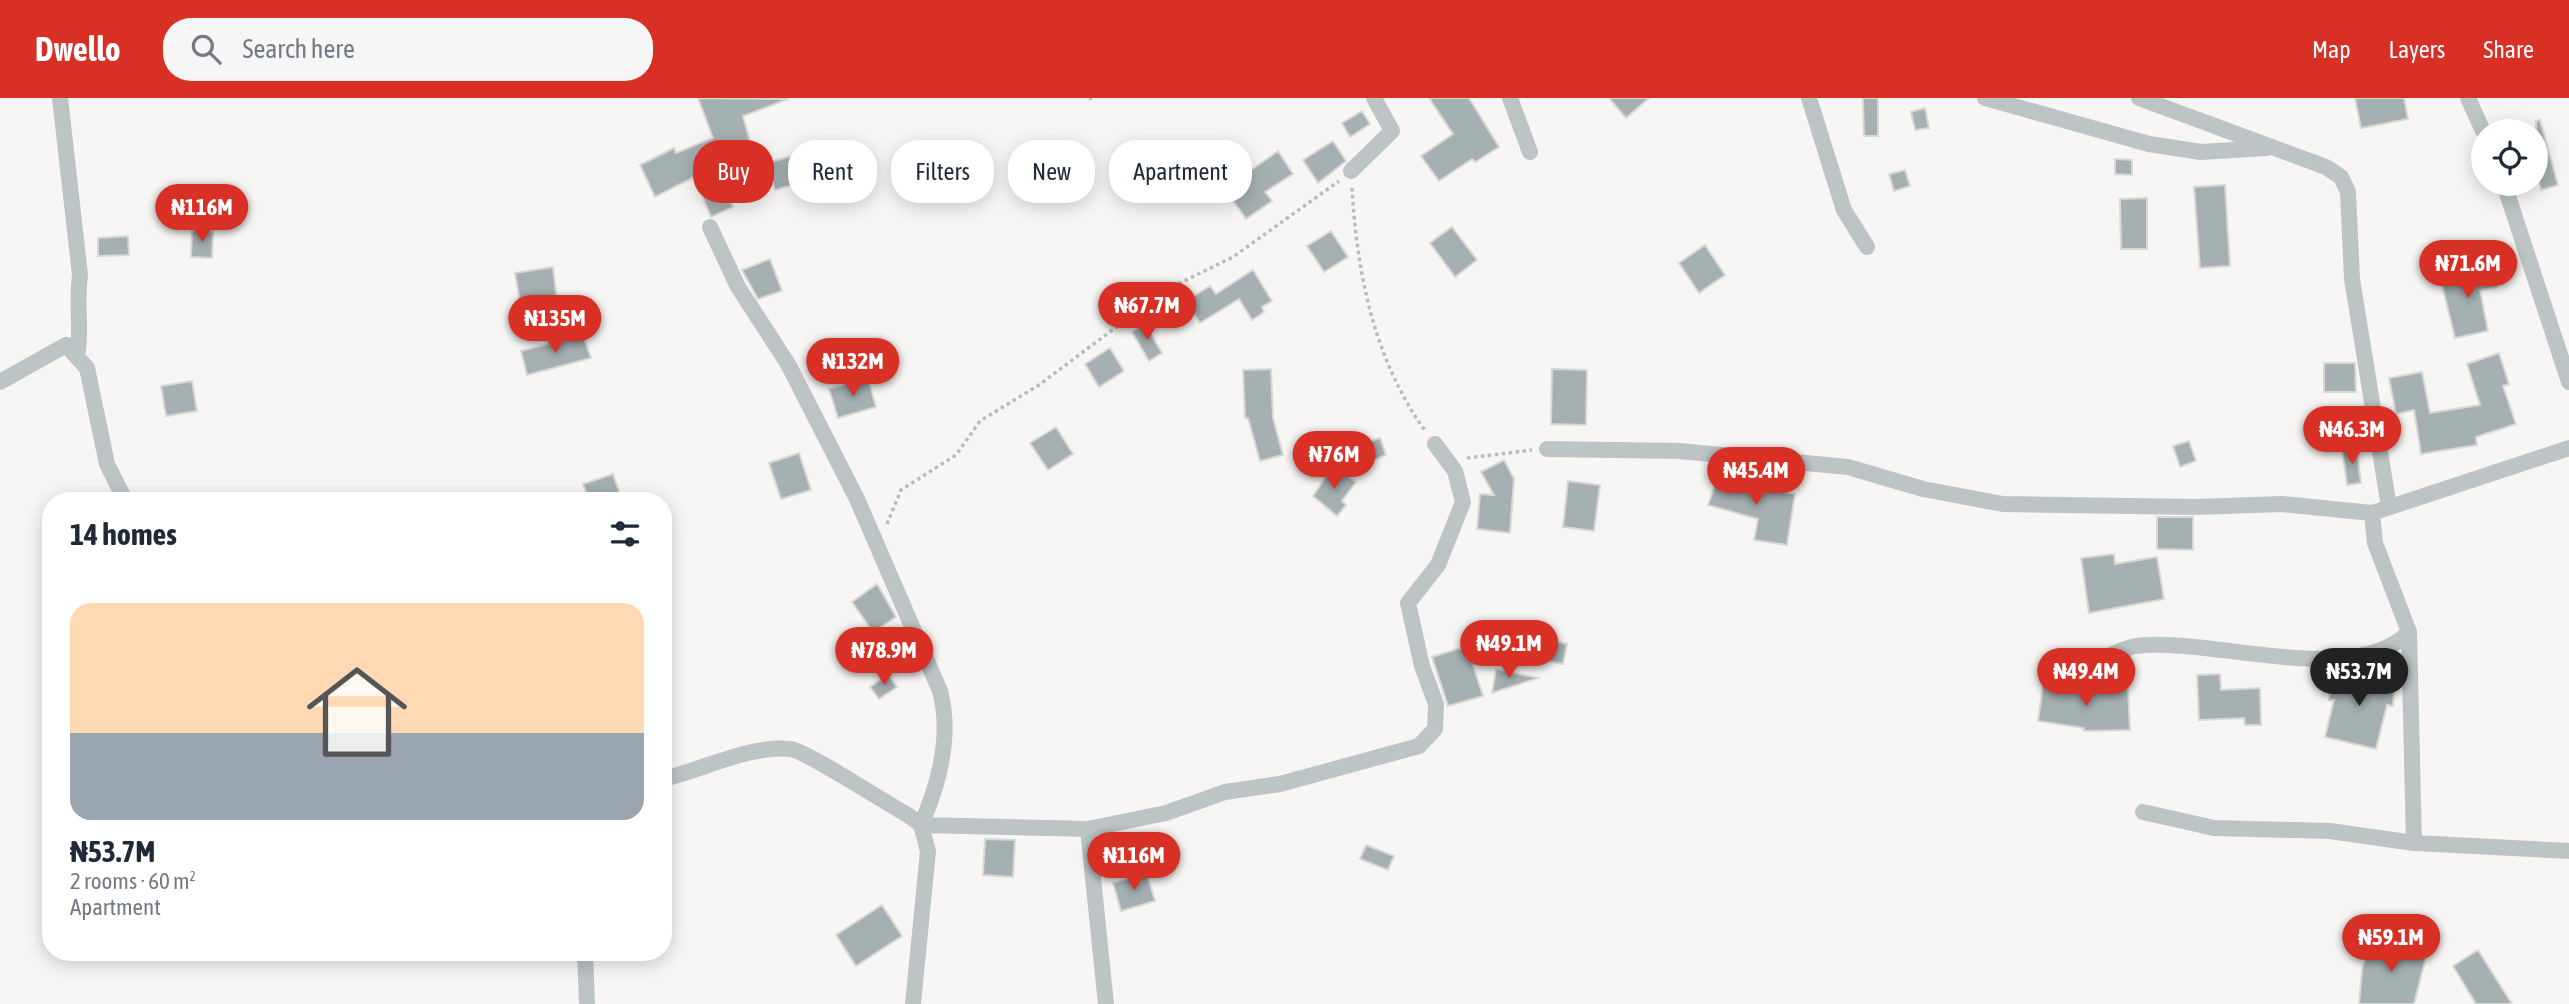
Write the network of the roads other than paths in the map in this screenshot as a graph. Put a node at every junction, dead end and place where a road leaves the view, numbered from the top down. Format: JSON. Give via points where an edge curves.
{"nodes":[{"id":1,"x":60,"y":98,"type":"edge"},
{"id":2,"x":1374,"y":98,"type":"edge"},
{"id":3,"x":1510,"y":98,"type":"edge"},
{"id":4,"x":1809,"y":98,"type":"edge"},
{"id":5,"x":1986,"y":98,"type":"edge"},
{"id":6,"x":2139,"y":98,"type":"edge"},
{"id":7,"x":2468,"y":98,"type":"edge"},
{"id":8,"x":2478,"y":119,"type":"edge"},
{"id":9,"x":2272,"y":147,"type":"junction"},
{"id":10,"x":1530,"y":152,"type":"dead end"},
{"id":11,"x":1351,"y":171,"type":"road end"},
{"id":12,"x":2508,"y":196,"type":"edge"},
{"id":13,"x":710,"y":227,"type":"dead end"},
{"id":14,"x":1867,"y":247,"type":"dead end"},
{"id":15,"x":76,"y":357,"type":"junction"},
{"id":16,"x":0,"y":382,"type":"edge"},
{"id":17,"x":2569,"y":382,"type":"edge"},
{"id":18,"x":1435,"y":444,"type":"road end"},
{"id":19,"x":2569,"y":448,"type":"edge"},
{"id":20,"x":1547,"y":449,"type":"road end"},
{"id":21,"x":121,"y":492,"type":"edge"},
{"id":22,"x":2389,"y":506,"type":"junction"},
{"id":23,"x":2372,"y":513,"type":"junction"},
{"id":24,"x":2409,"y":632,"type":"junction"},
{"id":25,"x":2072,"y":675,"type":"dead end"},
{"id":26,"x":672,"y":777,"type":"edge"},
{"id":27,"x":2143,"y":813,"type":"dead end"},
{"id":28,"x":920,"y":825,"type":"junction"},
{"id":29,"x":1088,"y":829,"type":"junction"},
{"id":30,"x":2414,"y":844,"type":"junction"},
{"id":31,"x":2569,"y":851,"type":"edge"},
{"id":32,"x":585,"y":961,"type":"edge"},
{"id":33,"x":587,"y":1004,"type":"edge"},
{"id":34,"x":913,"y":1004,"type":"edge"},
{"id":35,"x":1106,"y":1004,"type":"edge"}],
"edges":[{"from":1,"to":15,"type":"street","via":[[80,275],[81,333]]},
{"from":2,"to":11,"type":"street","via":[[1392,131]]},
{"from":3,"to":10,"type":"street"},
{"from":4,"to":14,"type":"street","via":[[1844,210]]},
{"from":5,"to":9,"type":"street","via":[[2149,144],[2201,152]]},
{"from":6,"to":9,"type":"street"},
{"from":7,"to":8,"type":"street"},
{"from":9,"to":22,"type":"street","via":[[2326,167],[2341,177],[2348,192],[2352,279]]},
{"from":12,"to":17,"type":"street"},
{"from":13,"to":28,"type":"street","via":[[738,287],[808,399],[929,662],[945,709],[934,795]]},
{"from":15,"to":16,"type":"street","via":[[66,345]]},
{"from":15,"to":21,"type":"street","via":[[87,368],[107,464]]},
{"from":18,"to":29,"type":"street","via":[[1455,471],[1463,502],[1438,565],[1408,603],[1436,704],[1435,729],[1419,746],[1280,784],[1225,792],[1147,818]]},
{"from":19,"to":22,"type":"street","via":[[2436,495]]},
{"from":20,"to":23,"type":"street","via":[[1679,451],[1848,467],[1923,489],[2003,504],[2282,504]]},
{"from":22,"to":23,"type":"street"},
{"from":23,"to":24,"type":"street","via":[[2375,542]]},
{"from":24,"to":25,"type":"street","via":[[2396,645],[2373,655],[2297,658],[2168,644],[2133,647]]},
{"from":24,"to":30,"type":"street"},
{"from":26,"to":28,"type":"street","via":[[743,754],[791,749]]},
{"from":27,"to":30,"type":"street","via":[[2214,828],[2330,831]]},
{"from":28,"to":29,"type":"street"},
{"from":28,"to":34,"type":"street","via":[[928,851]]},
{"from":29,"to":35,"type":"street"},
{"from":30,"to":31,"type":"street"},
{"from":32,"to":33,"type":"street"}]}
